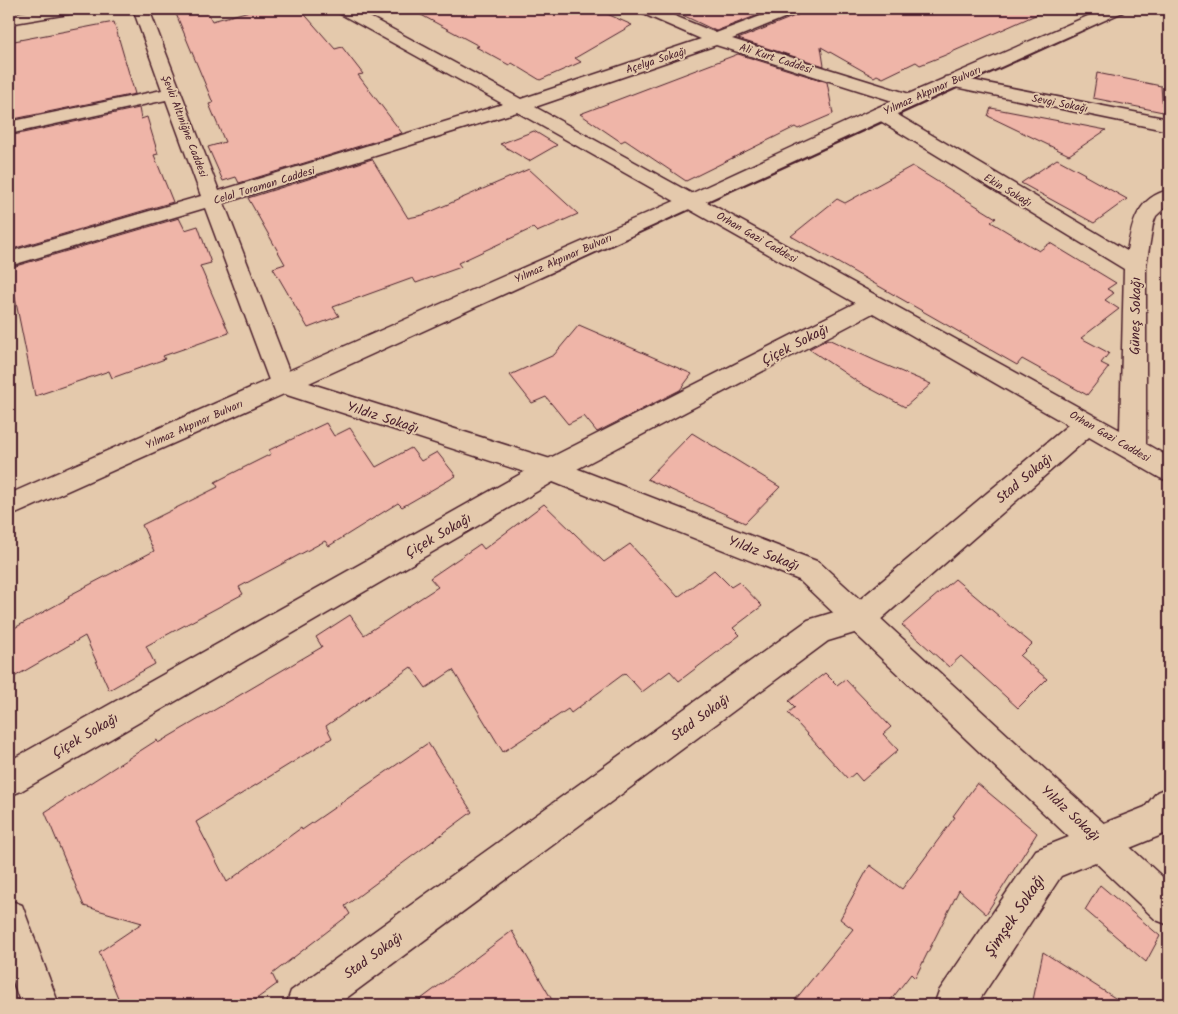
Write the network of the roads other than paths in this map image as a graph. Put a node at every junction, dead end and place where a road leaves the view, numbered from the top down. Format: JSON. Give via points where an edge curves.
{"nodes":[{"id":1,"x":68,"y":9,"type":"edge"},
{"id":2,"x":141,"y":9,"type":"edge"},
{"id":3,"x":343,"y":9,"type":"edge"},
{"id":4,"x":645,"y":9,"type":"edge"},
{"id":5,"x":793,"y":9,"type":"edge"},
{"id":6,"x":1117,"y":9,"type":"edge"},
{"id":7,"x":9,"y":19,"type":"edge"},
{"id":8,"x":718,"y":40,"type":"junction"},
{"id":9,"x":951,"y":82,"type":"junction"},
{"id":10,"x":173,"y":94,"type":"junction"},
{"id":11,"x":909,"y":100,"type":"junction"},
{"id":12,"x":518,"y":106,"type":"junction"},
{"id":13,"x":881,"y":113,"type":"junction"},
{"id":14,"x":1169,"y":125,"type":"edge"},
{"id":15,"x":9,"y":128,"type":"edge"},
{"id":16,"x":1169,"y":196,"type":"edge"},
{"id":17,"x":213,"y":200,"type":"junction"},
{"id":18,"x":693,"y":200,"type":"junction"},
{"id":19,"x":9,"y":259,"type":"edge"},
{"id":20,"x":1135,"y":266,"type":"junction"},
{"id":21,"x":873,"y":303,"type":"junction"},
{"id":22,"x":282,"y":384,"type":"junction"},
{"id":23,"x":1088,"y":423,"type":"junction"},
{"id":24,"x":1133,"y":450,"type":"junction"},
{"id":25,"x":551,"y":470,"type":"junction"},
{"id":26,"x":1169,"y":470,"type":"edge"},
{"id":27,"x":9,"y":506,"type":"edge"},
{"id":28,"x":860,"y":618,"type":"junction"},
{"id":29,"x":9,"y":779,"type":"edge"},
{"id":30,"x":1169,"y":804,"type":"edge"},
{"id":31,"x":1102,"y":842,"type":"junction"},
{"id":32,"x":1169,"y":907,"type":"edge"},
{"id":33,"x":9,"y":918,"type":"edge"},
{"id":34,"x":40,"y":1005,"type":"edge"},
{"id":35,"x":305,"y":1005,"type":"edge"},
{"id":36,"x":953,"y":1005,"type":"edge"}],
"edges":[{"from":1,"to":7,"type":"street"},
{"from":2,"to":10,"type":"street","name":"Şevki Altıniğne Caddesi"},
{"from":3,"to":12,"type":"street","name":"Orhan Gazi Caddesi"},
{"from":4,"to":8,"type":"street","name":"Ali Kurt Caddesi"},
{"from":5,"to":8,"type":"street","name":"Açelya Sokağı"},
{"from":6,"to":9,"type":"street","name":"Yılmaz Akpınar Bulvarı"},
{"from":8,"to":11,"type":"street","name":"Ali Kurt Caddesi"},
{"from":8,"to":12,"type":"street","name":"Açelya Sokağı"},
{"from":9,"to":11,"type":"street","name":"Yılmaz Akpınar Bulvarı"},
{"from":9,"to":14,"type":"street","name":"Sevgi Sokağı"},
{"from":10,"to":15,"type":"street"},
{"from":10,"to":17,"type":"street","name":"Şevki Altıniğne Caddesi"},
{"from":11,"to":13,"type":"street","name":"Yılmaz Akpınar Bulvarı"},
{"from":12,"to":17,"type":"street","name":"Celal Toraman Caddesi"},
{"from":12,"to":18,"type":"street","name":"Orhan Gazi Caddesi"},
{"from":13,"to":18,"type":"street","name":"Yılmaz Akpınar Bulvarı"},
{"from":13,"to":20,"type":"street","name":"Ekin Sokağı"},
{"from":16,"to":20,"type":"street","name":"Güneş Sokağı","via":[[1158,201],[1147,213]]},
{"from":17,"to":19,"type":"street","name":"Celal Toraman Caddesi"},
{"from":17,"to":22,"type":"street","name":"Şevki Altıniğne Caddesi"},
{"from":18,"to":21,"type":"street","name":"Orhan Gazi Caddesi"},
{"from":18,"to":22,"type":"street","name":"Yılmaz Akpınar Bulvarı"},
{"from":20,"to":24,"type":"street","name":"Güneş Sokağı"},
{"from":21,"to":23,"type":"street","name":"Orhan Gazi Caddesi"},
{"from":21,"to":25,"type":"street","name":"Çiçek Sokağı"},
{"from":22,"to":25,"type":"street","name":"Yıldız Sokağı"},
{"from":22,"to":27,"type":"street","name":"Yılmaz Akpınar Bulvarı"},
{"from":23,"to":24,"type":"street","name":"Orhan Gazi Caddesi"},
{"from":23,"to":28,"type":"street","name":"Stad Sokağı"},
{"from":24,"to":26,"type":"street","name":"Orhan Gazi Caddesi"},
{"from":25,"to":28,"type":"street","name":"Yıldız Sokağı","via":[[809,571]]},
{"from":25,"to":29,"type":"street","name":"Çiçek Sokağı"},
{"from":28,"to":31,"type":"street","name":"Yıldız Sokağı"},
{"from":28,"to":35,"type":"street","name":"Stad Sokağı","via":[[819,630]]},
{"from":30,"to":31,"type":"street","name":"Şimşek Sokağı","via":[[1157,820]]},
{"from":31,"to":32,"type":"street","name":"Yıldız Sokağı"},
{"from":31,"to":36,"type":"street","name":"Şimşek Sokağı","via":[[1049,863]]},
{"from":33,"to":34,"type":"street"}]}
